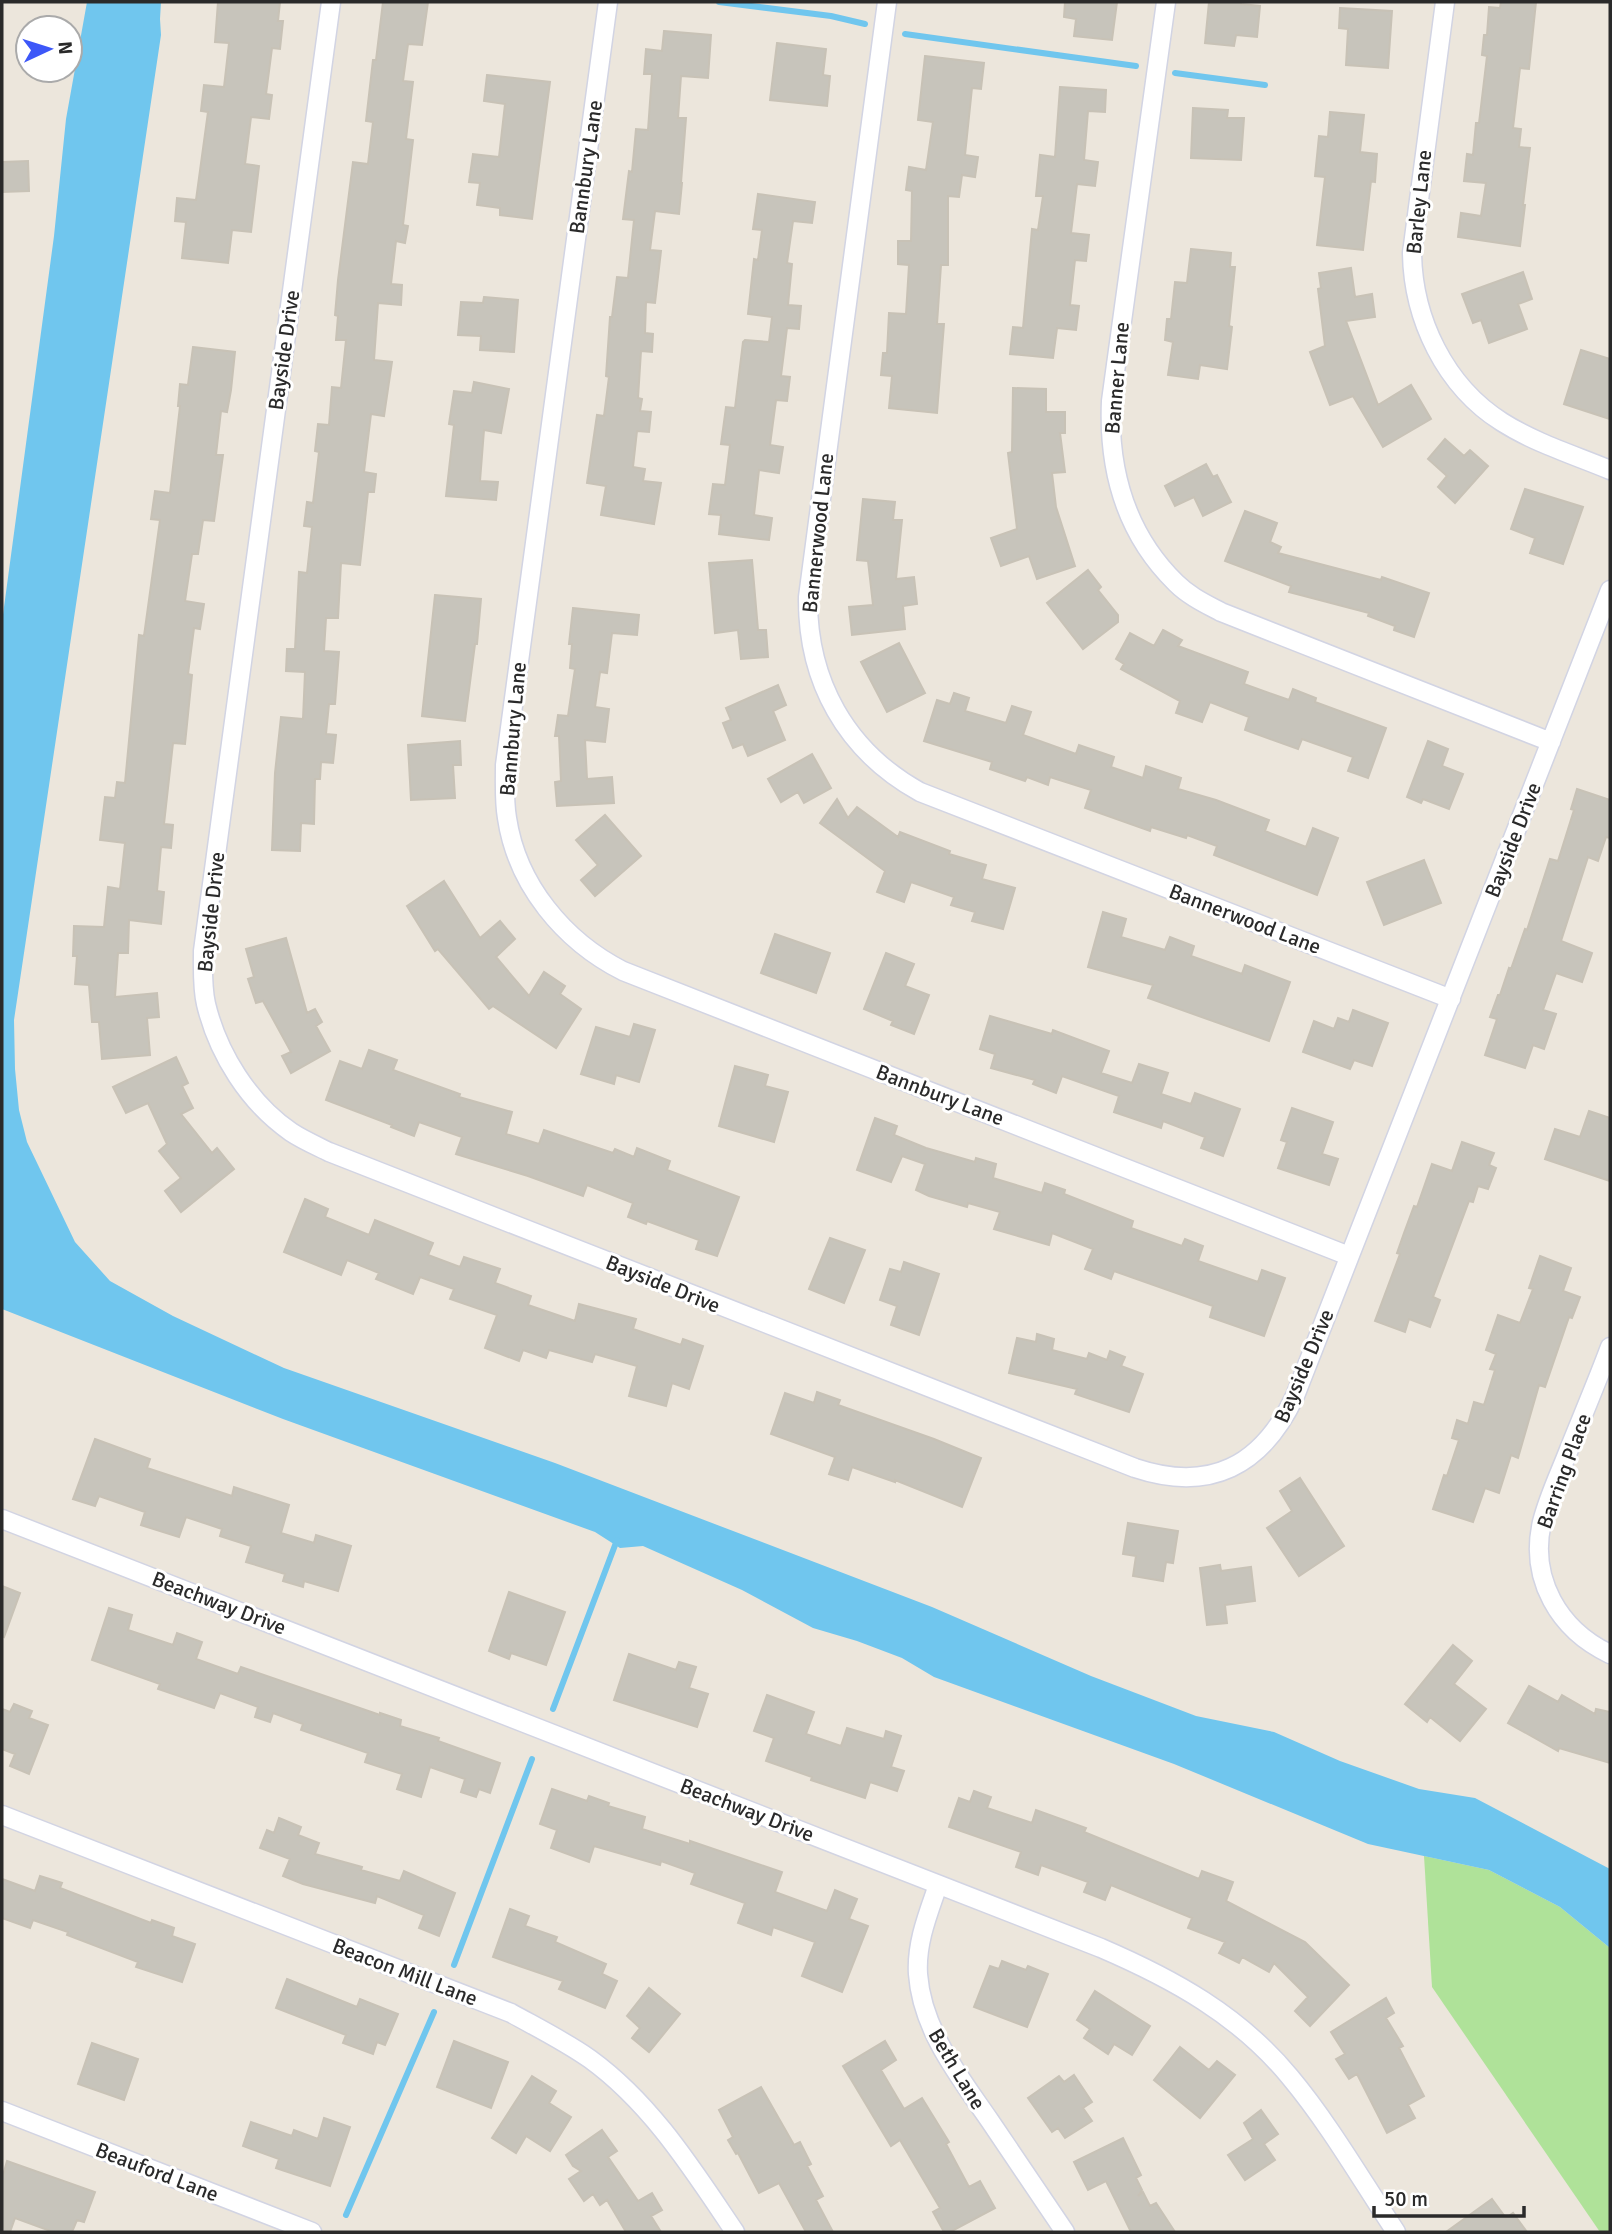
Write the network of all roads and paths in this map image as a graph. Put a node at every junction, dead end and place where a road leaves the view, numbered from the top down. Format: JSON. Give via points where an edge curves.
{"nodes":[{"id":1,"x":331,"y":2,"type":"edge"},
{"id":2,"x":608,"y":2,"type":"edge"},
{"id":3,"x":887,"y":2,"type":"edge"},
{"id":4,"x":1166,"y":2,"type":"edge"},
{"id":5,"x":1445,"y":2,"type":"edge"},
{"id":6,"x":1610,"y":470,"type":"edge"},
{"id":7,"x":1610,"y":590,"type":"edge"},
{"id":8,"x":1551,"y":742,"type":"junction"},
{"id":9,"x":1451,"y":999,"type":"junction"},
{"id":10,"x":1349,"y":1256,"type":"junction"},
{"id":11,"x":1609,"y":1353,"type":"edge"},
{"id":12,"x":2,"y":1519,"type":"edge"},
{"id":13,"x":1610,"y":1654,"type":"edge"},
{"id":14,"x":2,"y":1815,"type":"edge"},
{"id":15,"x":937,"y":1885,"type":"junction"},
{"id":16,"x":2,"y":2111,"type":"edge"},
{"id":17,"x":312,"y":2232,"type":"edge"},
{"id":18,"x":735,"y":2232,"type":"edge"},
{"id":19,"x":1065,"y":2232,"type":"edge"},
{"id":20,"x":1396,"y":2232,"type":"edge"}],
"edges":[{"from":1,"to":10,"type":"street","name":"Bayside Drive","via":[[203,951],[212,1025],[233,1070],[256,1101],[292,1133],[329,1152],[1122,1463],[1170,1477],[1206,1476],[1233,1467],[1275,1432],[1295,1396]]},
{"from":2,"to":10,"type":"street","name":"Bannbury Lane","via":[[505,765],[507,821],[533,887],[578,943],[623,971]]},
{"from":3,"to":9,"type":"street","name":"Bannerwood Lane","via":[[807,597],[811,649],[834,709],[879,764],[920,792]]},
{"from":4,"to":8,"type":"street","name":"Banner Lane","via":[[1111,401],[1115,473],[1134,524],[1177,584],[1221,612]]},
{"from":5,"to":6,"type":"street","name":"Barley Lane","via":[[1412,253],[1423,319],[1446,365],[1478,404],[1529,436]]},
{"from":7,"to":8,"type":"street","name":"Bayside Drive"},
{"from":8,"to":9,"type":"street","name":"Bayside Drive"},
{"from":9,"to":10,"type":"street","name":"Bayside Drive"},
{"from":11,"to":13,"type":"street","name":"Barring Place","via":[[1545,1511],[1539,1557],[1547,1590],[1568,1624]]},
{"from":12,"to":15,"type":"street","name":"Beachway Drive"},
{"from":14,"to":18,"type":"street","name":"Beacon Mill Lane","via":[[511,2013],[541,2029],[592,2060],[646,2110]]},
{"from":15,"to":19,"type":"street","name":"Beth Lane","via":[[918,1964],[929,2021],[954,2067]]},
{"from":15,"to":20,"type":"street","name":"Beachway Drive","via":[[1146,1968],[1211,2005],[1290,2077]]},
{"from":16,"to":17,"type":"street","name":"Beauford Lane"}]}
